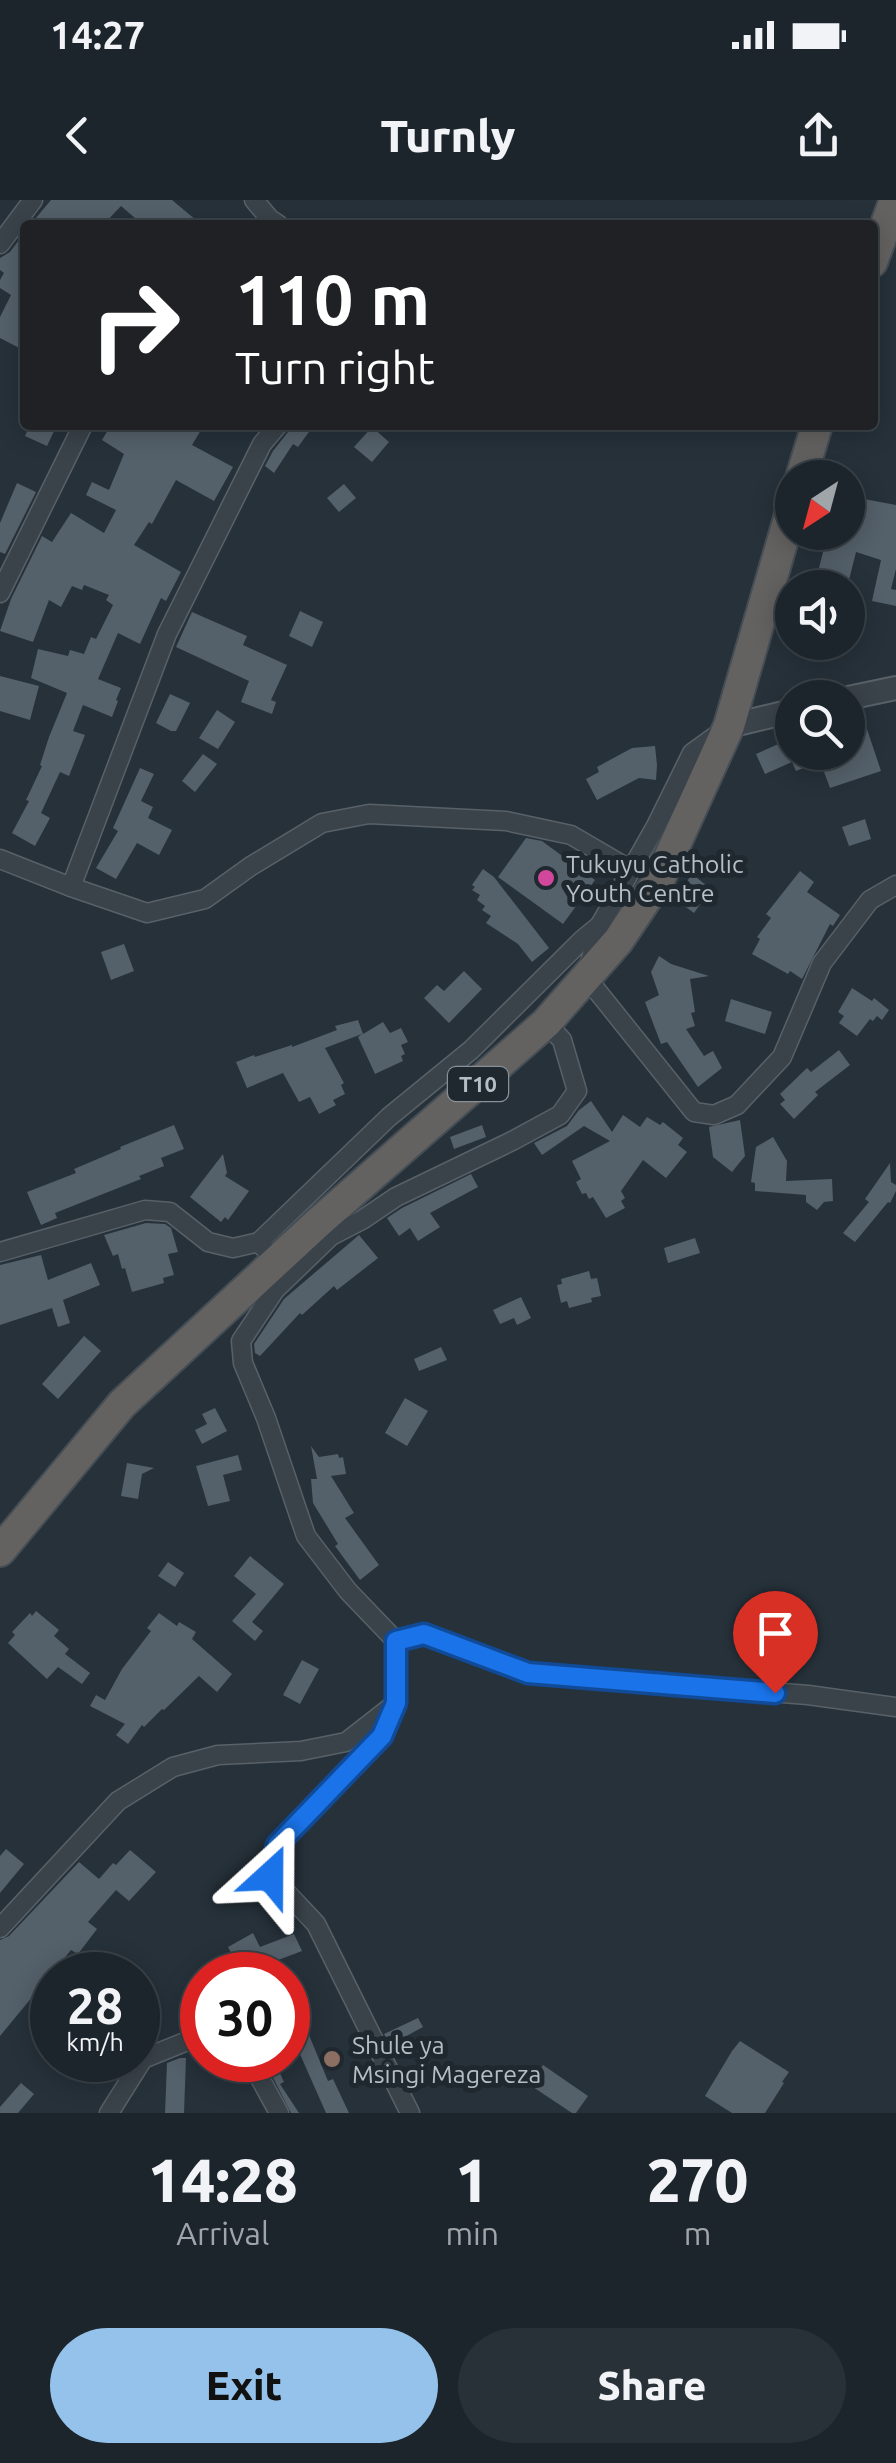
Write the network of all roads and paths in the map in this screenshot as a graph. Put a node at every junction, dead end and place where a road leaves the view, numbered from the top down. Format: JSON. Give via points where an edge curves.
{"nodes":[{"id":1,"x":33,"y":200,"type":"edge"},
{"id":2,"x":895,"y":200,"type":"edge"},
{"id":3,"x":0,"y":244,"type":"edge"},
{"id":4,"x":878,"y":246,"type":"edge"},
{"id":5,"x":81,"y":430,"type":"edge"},
{"id":6,"x":274,"y":430,"type":"edge"},
{"id":7,"x":816,"y":430,"type":"edge"},
{"id":8,"x":807,"y":460,"type":"edge"},
{"id":9,"x":780,"y":550,"type":"edge"},
{"id":10,"x":0,"y":593,"type":"edge"},
{"id":11,"x":896,"y":688,"type":"edge"},
{"id":12,"x":865,"y":694,"type":"edge"},
{"id":13,"x":775,"y":715,"type":"edge"},
{"id":14,"x":729,"y":726,"type":"junction"},
{"id":15,"x":0,"y":859,"type":"edge"},
{"id":16,"x":631,"y":870,"type":"junction"},
{"id":17,"x":896,"y":885,"type":"edge"},
{"id":18,"x":71,"y":887,"type":"junction"},
{"id":19,"x":600,"y":924,"type":"junction"},
{"id":20,"x":586,"y":978,"type":"junction"},
{"id":21,"x":546,"y":1024,"type":"junction"},
{"id":22,"x":460,"y":1058,"type":"junction"},
{"id":23,"x":481,"y":1082,"type":"junction"},
{"id":24,"x":326,"y":1229,"type":"junction"},
{"id":25,"x":0,"y":1252,"type":"edge"},
{"id":26,"x":268,"y":1252,"type":"junction"},
{"id":27,"x":0,"y":1551,"type":"edge"},
{"id":28,"x":396,"y":1641,"type":"junction"},
{"id":29,"x":396,"y":1703,"type":"junction"},
{"id":30,"x":896,"y":1707,"type":"edge"},
{"id":31,"x":0,"y":1928,"type":"edge"},
{"id":32,"x":180,"y":2044,"type":"edge"},
{"id":33,"x":262,"y":2082,"type":"edge"},
{"id":34,"x":109,"y":2113,"type":"edge"},
{"id":35,"x":279,"y":2113,"type":"edge"},
{"id":36,"x":410,"y":2113,"type":"edge"}],
"edges":[{"from":1,"to":3,"type":"street"},
{"from":2,"to":4,"type":"highway"},
{"from":5,"to":10,"type":"street"},
{"from":6,"to":18,"type":"street","via":[[167,634]]},
{"from":7,"to":8,"type":"highway"},
{"from":9,"to":14,"type":"highway","number":"T10"},
{"from":11,"to":12,"type":"street"},
{"from":13,"to":14,"type":"street"},
{"from":14,"to":16,"type":"street","via":[[692,753]]},
{"from":14,"to":20,"type":"highway","number":"T10","via":[[659,880]]},
{"from":15,"to":18,"type":"street"},
{"from":16,"to":18,"type":"street","via":[[571,835],[506,821],[369,814],[322,823],[205,898],[147,912]]},
{"from":16,"to":19,"type":"street"},
{"from":17,"to":20,"type":"street","via":[[870,900],[822,963],[782,1058],[737,1105],[714,1115],[694,1112]]},
{"from":19,"to":20,"type":"street"},
{"from":19,"to":22,"type":"street"},
{"from":20,"to":21,"type":"highway","number":"T10"},
{"from":21,"to":23,"type":"highway","number":"T10"},
{"from":21,"to":24,"type":"street","via":[[562,1040],[577,1092],[560,1114],[362,1220]]},
{"from":22,"to":23,"type":"street"},
{"from":22,"to":26,"type":"street","via":[[390,1117]]},
{"from":23,"to":24,"type":"highway","number":"T10"},
{"from":24,"to":26,"type":"highway","number":"T10"},
{"from":24,"to":28,"type":"street","via":[[241,1340],[243,1363],[306,1536]]},
{"from":25,"to":26,"type":"street","via":[[145,1210],[170,1212],[208,1242]]},
{"from":26,"to":27,"type":"highway","number":"T10","via":[[122,1404]]},
{"from":28,"to":29,"type":"street"},
{"from":28,"to":30,"type":"street","via":[[424,1634],[528,1673]]},
{"from":29,"to":31,"type":"street","via":[[346,1742],[173,1766],[118,1801]]},
{"from":29,"to":36,"type":"street","via":[[382,1736],[277,1845],[270,1876],[316,1924]]},
{"from":32,"to":34,"type":"street","via":[[143,2060]]},
{"from":33,"to":35,"type":"street"}]}
